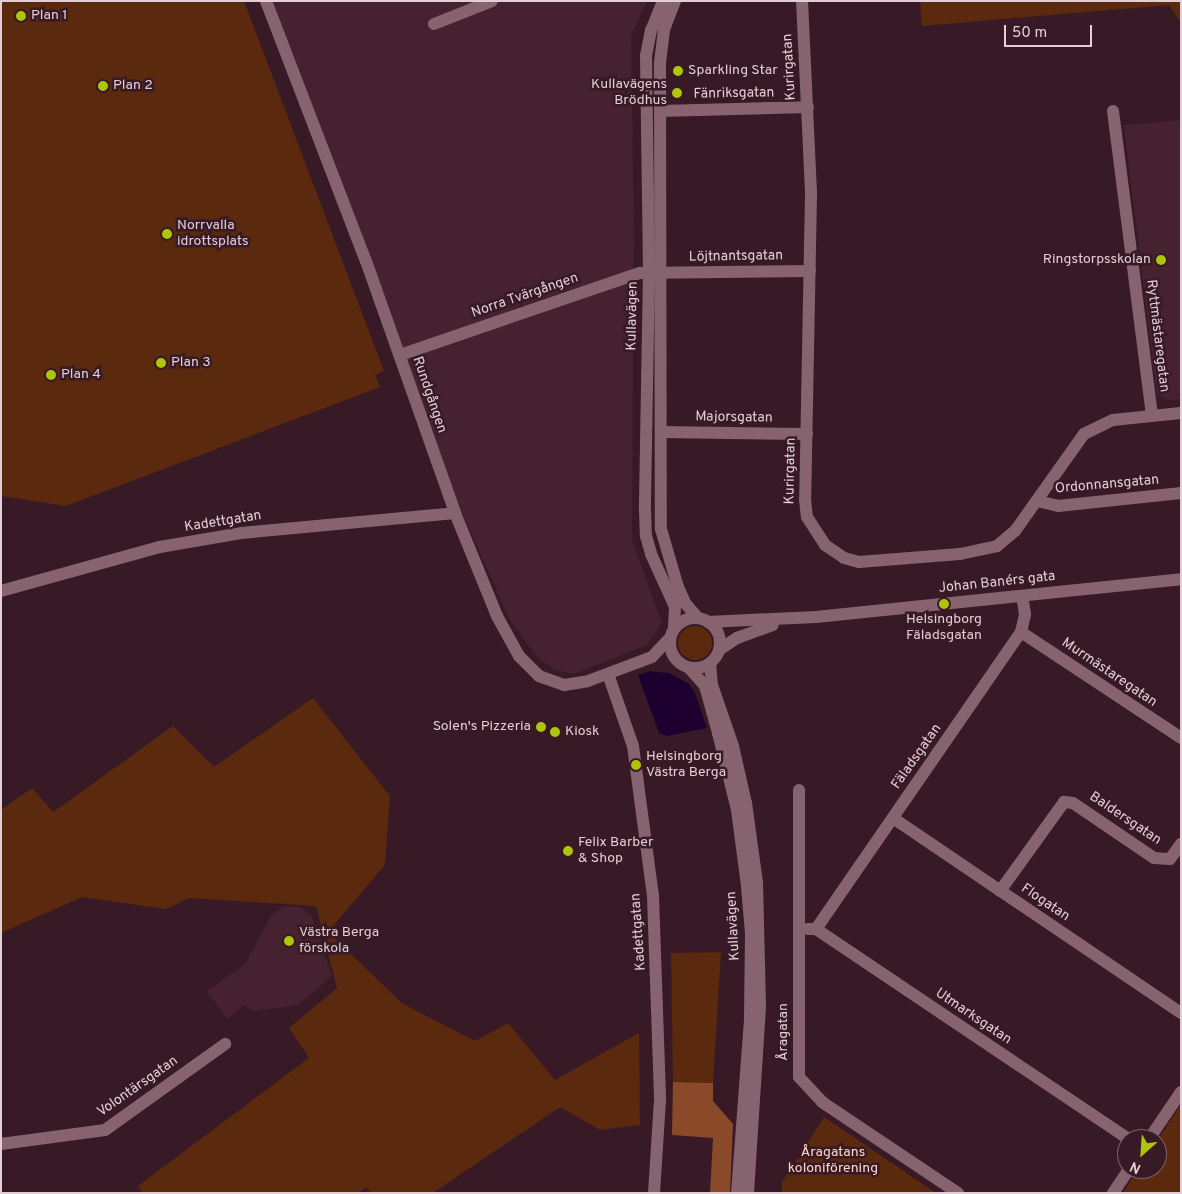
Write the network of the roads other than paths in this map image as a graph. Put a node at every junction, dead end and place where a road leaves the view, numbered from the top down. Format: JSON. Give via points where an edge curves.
{"nodes":[{"id":1,"x":266,"y":1,"type":"edge"},
{"id":2,"x":492,"y":1,"type":"edge"},
{"id":3,"x":663,"y":1,"type":"edge"},
{"id":4,"x":675,"y":1,"type":"edge"},
{"id":5,"x":802,"y":1,"type":"edge"},
{"id":6,"x":434,"y":24,"type":"dead end"},
{"id":7,"x":808,"y":108,"type":"junction"},
{"id":8,"x":660,"y":111,"type":"junction"},
{"id":9,"x":1113,"y":111,"type":"dead end"},
{"id":10,"x":810,"y":271,"type":"junction"},
{"id":11,"x":655,"y":272,"type":"junction"},
{"id":12,"x":400,"y":355,"type":"junction"},
{"id":13,"x":1181,"y":413,"type":"edge"},
{"id":14,"x":1152,"y":416,"type":"junction"},
{"id":15,"x":661,"y":432,"type":"junction"},
{"id":16,"x":807,"y":434,"type":"junction"},
{"id":17,"x":1181,"y":493,"type":"edge"},
{"id":18,"x":1037,"y":502,"type":"junction"},
{"id":19,"x":455,"y":513,"type":"junction"},
{"id":20,"x":1181,"y":579,"type":"edge"},
{"id":21,"x":1,"y":591,"type":"edge"},
{"id":22,"x":1022,"y":596,"type":"junction"},
{"id":23,"x":816,"y":617,"type":"junction"},
{"id":24,"x":703,"y":620,"type":"junction"},
{"id":25,"x":1021,"y":632,"type":"junction"},
{"id":26,"x":672,"y":633,"type":"junction"},
{"id":27,"x":719,"y":650,"type":"junction"},
{"id":28,"x":652,"y":657,"type":"junction"},
{"id":29,"x":676,"y":660,"type":"junction"},
{"id":30,"x":710,"y":663,"type":"junction"},
{"id":31,"x":689,"y":668,"type":"junction"},
{"id":32,"x":608,"y":674,"type":"junction"},
{"id":33,"x":1181,"y":738,"type":"edge"},
{"id":34,"x":799,"y":790,"type":"dead end"},
{"id":35,"x":893,"y":818,"type":"junction"},
{"id":36,"x":1181,"y":844,"type":"edge"},
{"id":37,"x":1000,"y":891,"type":"junction"},
{"id":38,"x":816,"y":928,"type":"junction"},
{"id":39,"x":799,"y":930,"type":"junction"},
{"id":40,"x":1181,"y":1013,"type":"edge"},
{"id":41,"x":225,"y":1044,"type":"dead end"},
{"id":42,"x":1181,"y":1092,"type":"edge"},
{"id":43,"x":1156,"y":1129,"type":"edge"},
{"id":44,"x":1117,"y":1131,"type":"edge"},
{"id":45,"x":1,"y":1144,"type":"edge"},
{"id":46,"x":1122,"y":1179,"type":"edge"},
{"id":47,"x":654,"y":1193,"type":"edge"},
{"id":48,"x":737,"y":1193,"type":"edge"},
{"id":49,"x":748,"y":1193,"type":"edge"},
{"id":50,"x":958,"y":1193,"type":"edge"},
{"id":51,"x":1113,"y":1193,"type":"edge"}],
"edges":[{"from":1,"to":12,"type":"street","name":"Rundgången"},
{"from":2,"to":6,"type":"street"},
{"from":3,"to":11,"type":"street","name":"Kullavägen","via":[[651,30],[646,55]]},
{"from":4,"to":8,"type":"street","name":"Kullavägen","via":[[661,46]]},
{"from":5,"to":7,"type":"street","name":"Kurirgatan"},
{"from":7,"to":8,"type":"street","name":"Fänriksgatan"},
{"from":7,"to":10,"type":"street","name":"Kurirgatan"},
{"from":8,"to":11,"type":"street","name":"Kullavägen"},
{"from":9,"to":14,"type":"street","name":"Ryttmästaregatan"},
{"from":10,"to":11,"type":"street","name":"Löjtnantsgatan"},
{"from":10,"to":16,"type":"street","name":"Kurirgatan"},
{"from":11,"to":12,"type":"street","name":"Norra Tvärgången"},
{"from":11,"to":15,"type":"street","name":"Kullavägen"},
{"from":11,"to":26,"type":"street","name":"Kullavägen","via":[[646,536],[675,606]]},
{"from":12,"to":19,"type":"street","name":"Rundgången"},
{"from":13,"to":14,"type":"street","name":"Kurirgatan"},
{"from":14,"to":18,"type":"street","name":"Kurirgatan","via":[[1113,420],[1084,434]]},
{"from":15,"to":16,"type":"street","name":"Majorsgatan"},
{"from":15,"to":24,"type":"street","name":"Kullavägen","via":[[661,529],[678,588],[685,603]]},
{"from":16,"to":18,"type":"street","name":"Kurirgatan","via":[[807,517],[825,545],[850,560],[926,557],[989,549],[1009,538]]},
{"from":17,"to":18,"type":"street","name":"Ordonnansgatan","via":[[1058,506]]},
{"from":19,"to":21,"type":"street","name":"Kadettgatan","via":[[241,533],[160,547]]},
{"from":19,"to":32,"type":"street","name":"Rundgången","via":[[497,616],[528,668],[544,679],[564,685]]},
{"from":20,"to":22,"type":"street","name":"Johan Banérs gata"},
{"from":22,"to":23,"type":"street","name":"Johan Banérs gata"},
{"from":22,"to":25,"type":"street","name":"Fäladsgatan","via":[[1025,614]]},
{"from":23,"to":24,"type":"street","name":"Johan Banérs gata"},
{"from":23,"to":27,"type":"street","name":"Johan Banérs gata","via":[[752,631]]},
{"from":24,"to":26,"type":"street","via":[[684,620]]},
{"from":24,"to":27,"type":"street","via":[[718,634]]},
{"from":25,"to":33,"type":"street","name":"Murmästaregatan"},
{"from":25,"to":35,"type":"street","name":"Fäladsgatan"},
{"from":26,"to":28,"type":"street","name":"Rundgången"},
{"from":26,"to":29,"type":"street","via":[[670,647]]},
{"from":27,"to":30,"type":"street"},
{"from":28,"to":29,"type":"street","name":"Rundgången"},
{"from":28,"to":32,"type":"street","name":"Rundgången"},
{"from":29,"to":31,"type":"street"},
{"from":30,"to":31,"type":"street"},
{"from":30,"to":49,"type":"street","name":"Kullavägen","via":[[712,685],[733,746],[746,803],[757,882],[760,1007]]},
{"from":31,"to":48,"type":"street","name":"Kullavägen","via":[[705,686],[718,733],[737,810],[747,886],[751,934],[750,1020]]},
{"from":32,"to":47,"type":"street","name":"Kadettgatan","via":[[633,746],[653,896],[660,1100]]},
{"from":34,"to":39,"type":"street","name":"Åragatan"},
{"from":35,"to":37,"type":"street","name":"Flogatan"},
{"from":35,"to":38,"type":"street","name":"Fäladsgatan"},
{"from":36,"to":37,"type":"street","name":"Baldersgatan","via":[[1170,859],[1154,858],[1073,803],[1064,802]]},
{"from":37,"to":40,"type":"street","name":"Flogatan"},
{"from":38,"to":39,"type":"street"},
{"from":38,"to":44,"type":"street","name":"Utmarksgatan"},
{"from":39,"to":50,"type":"street","name":"Åragatan","via":[[798,1071],[802,1083],[822,1102]]},
{"from":41,"to":45,"type":"street","name":"Volontärsgatan","via":[[105,1130]]},
{"from":42,"to":43,"type":"street"},
{"from":46,"to":51,"type":"street"}]}
